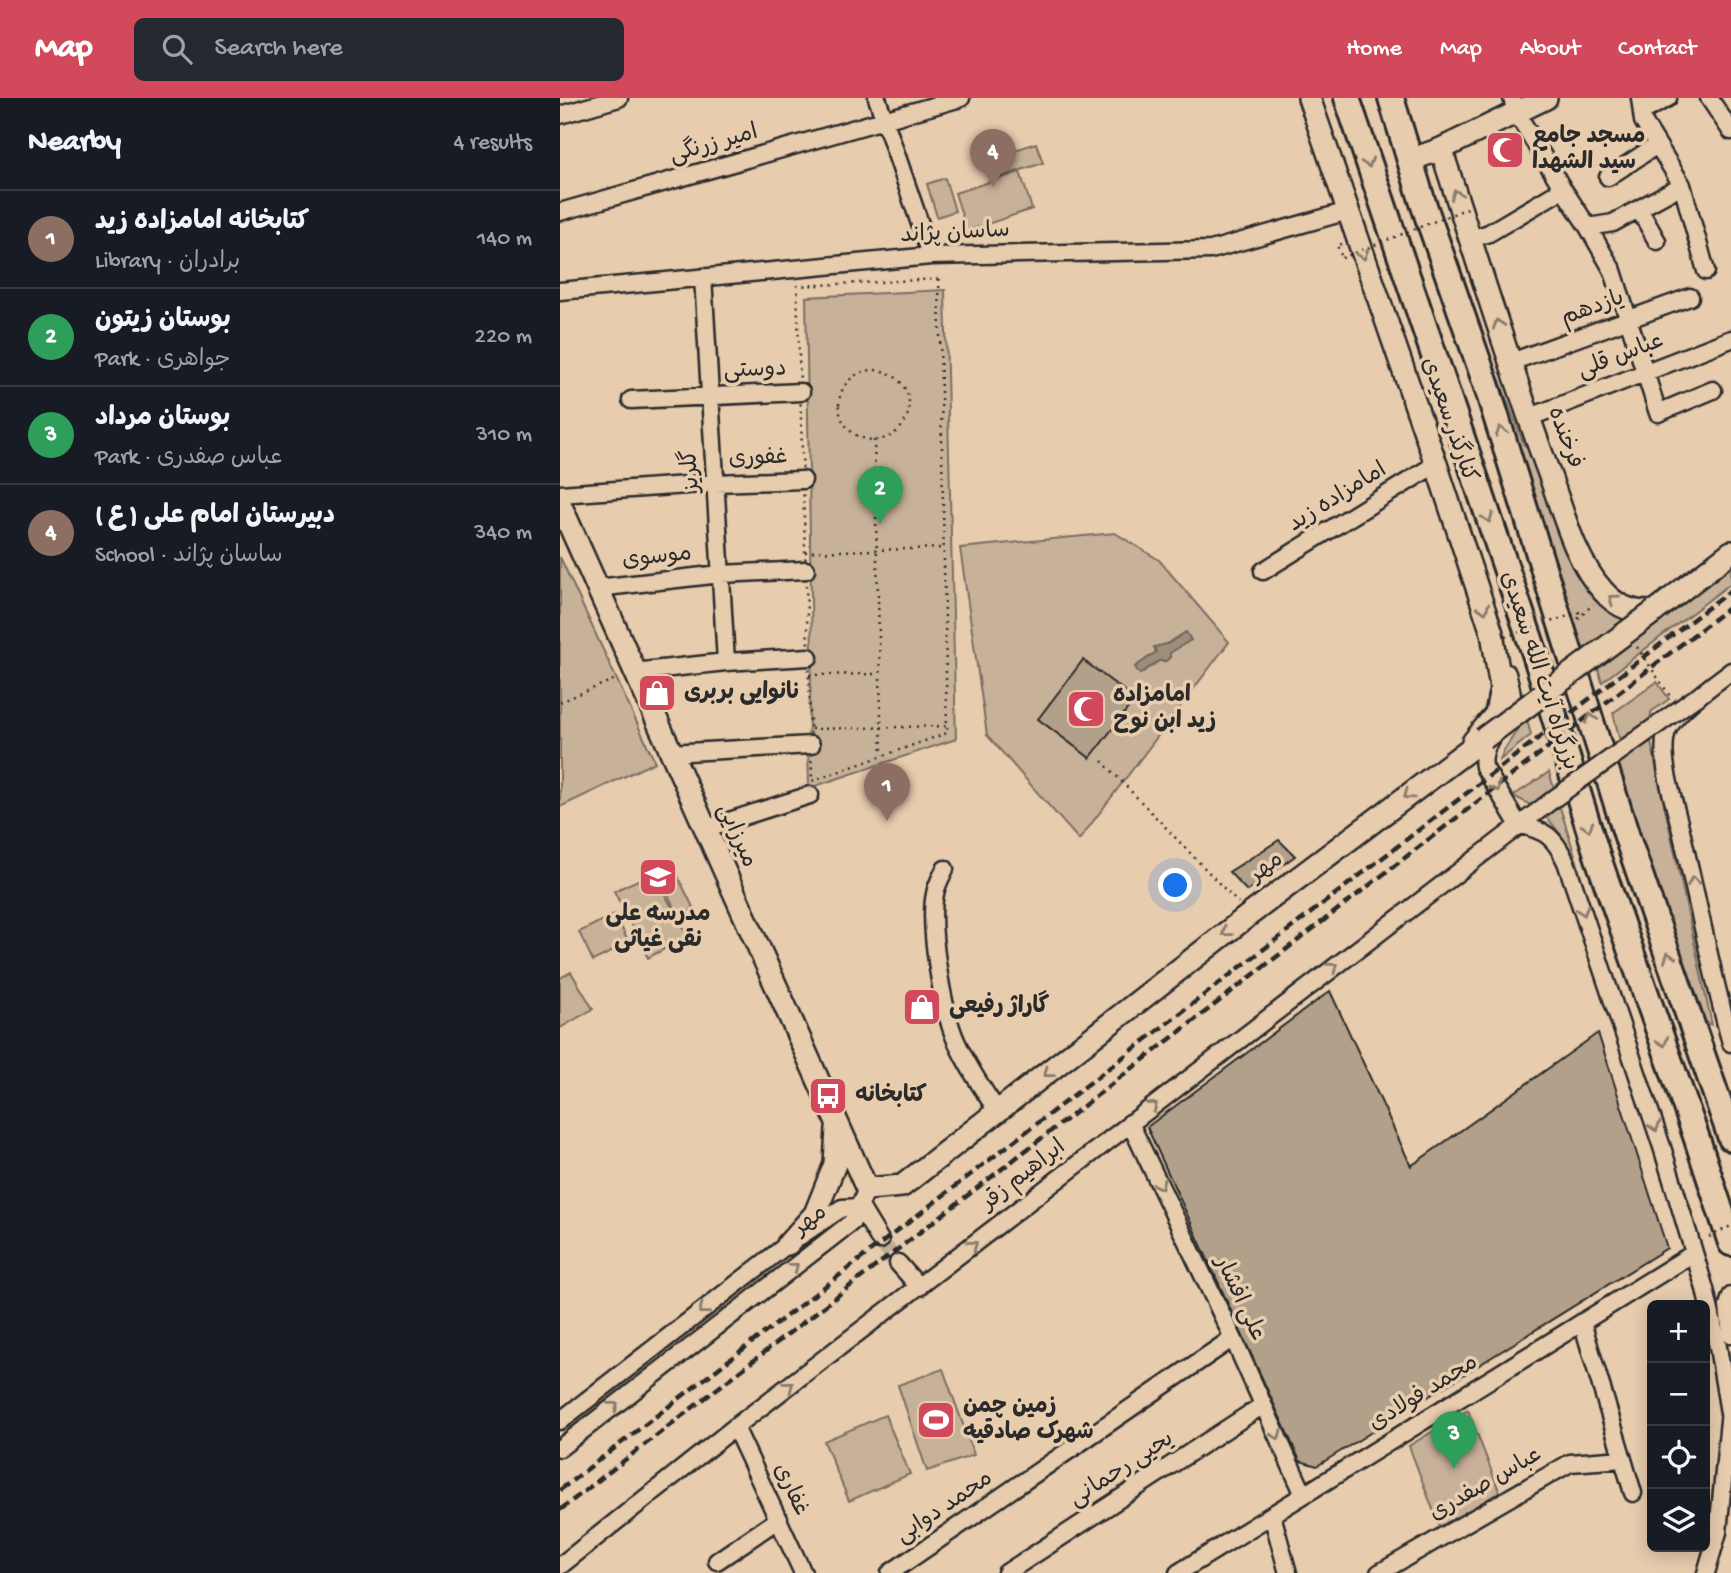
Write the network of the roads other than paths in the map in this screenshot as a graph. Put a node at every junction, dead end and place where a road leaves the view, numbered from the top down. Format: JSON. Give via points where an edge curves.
{"nodes":[{"id":1,"x":619,"y":98,"type":"edge"},
{"id":2,"x":877,"y":98,"type":"edge"},
{"id":3,"x":961,"y":98,"type":"edge"},
{"id":4,"x":1309,"y":98,"type":"edge"},
{"id":5,"x":1347,"y":98,"type":"edge"},
{"id":6,"x":1391,"y":98,"type":"edge"},
{"id":7,"x":1546,"y":98,"type":"edge"},
{"id":8,"x":1668,"y":98,"type":"edge"},
{"id":9,"x":1709,"y":98,"type":"edge"},
{"id":10,"x":1514,"y":105,"type":"edge"},
{"id":11,"x":1641,"y":105,"type":"edge"},
{"id":12,"x":560,"y":115,"type":"edge"},
{"id":13,"x":884,"y":121,"type":"junction"},
{"id":14,"x":1731,"y":131,"type":"edge"},
{"id":15,"x":1657,"y":145,"type":"junction"},
{"id":16,"x":1441,"y":149,"type":"junction"},
{"id":17,"x":1410,"y":160,"type":"junction"},
{"id":18,"x":1608,"y":177,"type":"dead end"},
{"id":19,"x":1682,"y":184,"type":"junction"},
{"id":20,"x":1563,"y":190,"type":"junction"},
{"id":21,"x":561,"y":208,"type":"edge"},
{"id":22,"x":1639,"y":209,"type":"junction"},
{"id":23,"x":1348,"y":211,"type":"junction"},
{"id":24,"x":1588,"y":227,"type":"junction"},
{"id":25,"x":1471,"y":239,"type":"junction"},
{"id":26,"x":1657,"y":241,"type":"dead end"},
{"id":27,"x":931,"y":256,"type":"junction"},
{"id":28,"x":1706,"y":271,"type":"dead end"},
{"id":29,"x":703,"y":278,"type":"junction"},
{"id":30,"x":560,"y":290,"type":"edge"},
{"id":31,"x":1690,"y":297,"type":"dead end"},
{"id":32,"x":1629,"y":320,"type":"junction"},
{"id":33,"x":1731,"y":338,"type":"edge"},
{"id":34,"x":1511,"y":362,"type":"junction"},
{"id":35,"x":1644,"y":373,"type":"junction"},
{"id":36,"x":1713,"y":390,"type":"dead end"},
{"id":37,"x":801,"y":392,"type":"road end"},
{"id":38,"x":710,"y":396,"type":"junction"},
{"id":39,"x":631,"y":400,"type":"dead end"},
{"id":40,"x":1528,"y":418,"type":"junction"},
{"id":41,"x":1436,"y":464,"type":"junction"},
{"id":42,"x":803,"y":480,"type":"road end"},
{"id":43,"x":715,"y":483,"type":"junction"},
{"id":44,"x":560,"y":494,"type":"edge"},
{"id":45,"x":560,"y":505,"type":"edge"},
{"id":46,"x":1731,"y":552,"type":"edge"},
{"id":47,"x":806,"y":570,"type":"road end"},
{"id":48,"x":1263,"y":571,"type":"dead end"},
{"id":49,"x":721,"y":574,"type":"junction"},
{"id":50,"x":597,"y":588,"type":"junction"},
{"id":51,"x":1655,"y":611,"type":"junction"},
{"id":52,"x":809,"y":657,"type":"road end"},
{"id":53,"x":1497,"y":661,"type":"junction"},
{"id":54,"x":726,"y":662,"type":"junction"},
{"id":55,"x":1731,"y":671,"type":"edge"},
{"id":56,"x":634,"y":672,"type":"junction"},
{"id":57,"x":1695,"y":698,"type":"junction"},
{"id":58,"x":811,"y":737,"type":"road end"},
{"id":59,"x":670,"y":753,"type":"junction"},
{"id":60,"x":1462,"y":755,"type":"junction"},
{"id":61,"x":810,"y":795,"type":"dead end"},
{"id":62,"x":1518,"y":824,"type":"junction"},
{"id":63,"x":704,"y":830,"type":"junction"},
{"id":64,"x":944,"y":869,"type":"dead end"},
{"id":65,"x":1731,"y":1043,"type":"edge"},
{"id":66,"x":998,"y":1112,"type":"junction"},
{"id":67,"x":837,"y":1123,"type":"junction"},
{"id":68,"x":1130,"y":1124,"type":"junction"},
{"id":69,"x":1731,"y":1138,"type":"edge"},
{"id":70,"x":864,"y":1198,"type":"junction"},
{"id":71,"x":880,"y":1240,"type":"tunnel mouth"},
{"id":72,"x":1720,"y":1240,"type":"edge"},
{"id":73,"x":788,"y":1244,"type":"junction"},
{"id":74,"x":1694,"y":1253,"type":"junction"},
{"id":75,"x":898,"y":1264,"type":"tunnel mouth"},
{"id":76,"x":919,"y":1287,"type":"junction"},
{"id":77,"x":1731,"y":1296,"type":"edge"},
{"id":78,"x":1582,"y":1322,"type":"junction"},
{"id":79,"x":1731,"y":1335,"type":"edge"},
{"id":80,"x":1233,"y":1338,"type":"junction"},
{"id":81,"x":1731,"y":1398,"type":"edge"},
{"id":82,"x":1263,"y":1405,"type":"junction"},
{"id":83,"x":1730,"y":1419,"type":"edge"},
{"id":84,"x":560,"y":1421,"type":"edge"},
{"id":85,"x":735,"y":1427,"type":"junction"},
{"id":86,"x":560,"y":1448,"type":"edge"},
{"id":87,"x":1623,"y":1459,"type":"junction"},
{"id":88,"x":1633,"y":1493,"type":"dead end"},
{"id":89,"x":1304,"y":1495,"type":"junction"},
{"id":90,"x":1272,"y":1515,"type":"junction"},
{"id":91,"x":779,"y":1519,"type":"junction"},
{"id":92,"x":717,"y":1561,"type":"dead end"},
{"id":93,"x":560,"y":1566,"type":"edge"},
{"id":94,"x":803,"y":1573,"type":"edge"},
{"id":95,"x":890,"y":1573,"type":"edge"},
{"id":96,"x":1006,"y":1573,"type":"edge"},
{"id":97,"x":1178,"y":1573,"type":"edge"},
{"id":98,"x":1288,"y":1573,"type":"edge"},
{"id":99,"x":1378,"y":1573,"type":"edge"},
{"id":100,"x":1706,"y":1573,"type":"edge"}],
"edges":[{"from":1,"to":12,"type":"street"},
{"from":2,"to":13,"type":"street"},
{"from":3,"to":13,"type":"street","name":"امیر زرنگی"},
{"from":4,"to":23,"type":"main road","name":"کنارگذر سعیدی"},
{"from":5,"to":72,"type":"highway","name":"بزرگراه آیت الله سعیدی","one_way":true,"via":[[1536,657],[1598,858],[1696,1136]]},
{"from":6,"to":17,"type":"highway","name":"بزرگراه آیت الله سعیدی"},
{"from":7,"to":10,"type":"main road"},
{"from":8,"to":11,"type":"street"},
{"from":9,"to":14,"type":"street"},
{"from":10,"to":16,"type":"main road"},
{"from":10,"to":20,"type":"street"},
{"from":11,"to":15,"type":"street","via":[[1643,121]]},
{"from":13,"to":21,"type":"street","name":"امیر زرنگی"},
{"from":13,"to":27,"type":"street"},
{"from":15,"to":18,"type":"street"},
{"from":15,"to":19,"type":"street"},
{"from":16,"to":17,"type":"main road"},
{"from":25,"to":16,"type":"main road","name":"فرخنده","one_way":true},
{"from":69,"to":17,"type":"highway","name":"بزرگراه آیت الله سعیدی","one_way":true,"via":[[1628,840],[1486,384]]},
{"from":19,"to":22,"type":"street"},
{"from":19,"to":28,"type":"street"},
{"from":20,"to":24,"type":"street"},
{"from":20,"to":25,"type":"street"},
{"from":22,"to":24,"type":"street","via":[[1613,223]]},
{"from":22,"to":26,"type":"street"},
{"from":23,"to":27,"type":"street","name":"ساسان پژاند","via":[[1212,250]]},
{"from":23,"to":41,"type":"main road","name":"کنارگذر سعیدی","one_way":true},
{"from":24,"to":32,"type":"street","via":[[1613,271]]},
{"from":34,"to":25,"type":"main road","name":"فرخنده","one_way":true},
{"from":27,"to":29,"type":"street","name":"ساسان پژاند"},
{"from":29,"to":30,"type":"street","name":"ساسان پژاند"},
{"from":29,"to":38,"type":"street","name":"گلریز"},
{"from":31,"to":32,"type":"street","name":"یازدهم"},
{"from":32,"to":34,"type":"street","name":"یازدهم"},
{"from":32,"to":35,"type":"street"},
{"from":33,"to":35,"type":"street","name":"عباس قلی"},
{"from":34,"to":40,"type":"main road","name":"فرخنده"},
{"from":35,"to":36,"type":"street","via":[[1658,413]]},
{"from":35,"to":40,"type":"street","name":"عباس قلی"},
{"from":37,"to":38,"type":"street","name":"دوستی"},
{"from":38,"to":39,"type":"street","name":"دوستی"},
{"from":38,"to":43,"type":"street","name":"گلریز"},
{"from":51,"to":40,"type":"main road","name":"فرخنده","one_way":true,"via":[[1631,610],[1617,603],[1587,569]]},
{"from":41,"to":48,"type":"street","name":"امامزاده زید"},
{"from":41,"to":53,"type":"main road","name":"کنارگذر سعیدی","one_way":true,"via":[[1492,633]]},
{"from":42,"to":43,"type":"street","name":"غفوری"},
{"from":43,"to":44,"type":"street","name":"غفوری"},
{"from":43,"to":49,"type":"street","name":"گلریز"},
{"from":45,"to":50,"type":"main road","name":"میرزایی"},
{"from":46,"to":51,"type":"main road"},
{"from":47,"to":49,"type":"street","name":"موسوی"},
{"from":49,"to":50,"type":"street","name":"موسوی"},
{"from":49,"to":54,"type":"street","name":"گلریز"},
{"from":50,"to":56,"type":"main road","name":"میرزایی"},
{"from":51,"to":60,"type":"main road","bridge":true},
{"from":52,"to":54,"type":"street"},
{"from":53,"to":60,"type":"main road","name":"کنارگذر سعیدی","via":[[1501,688],[1496,714]]},
{"from":53,"to":62,"type":"street","one_way":true,"via":[[1506,670],[1512,703],[1482,757]]},
{"from":54,"to":56,"type":"street"},
{"from":55,"to":57,"type":"street"},
{"from":56,"to":59,"type":"main road","name":"میرزایی"},
{"from":57,"to":62,"type":"street","name":"ابراهیم زقر","bridge":true},
{"from":65,"to":57,"type":"street","one_way":true,"via":[[1666,761],[1669,727]]},
{"from":58,"to":59,"type":"street"},
{"from":59,"to":63,"type":"main road","name":"میرزایی"},
{"from":60,"to":66,"type":"main road","name":"مهر","one_way":true},
{"from":61,"to":63,"type":"street"},
{"from":68,"to":62,"type":"street","name":"ابراهیم زقر","one_way":true},
{"from":62,"to":74,"type":"street","one_way":true,"via":[[1552,838],[1566,862]]},
{"from":63,"to":67,"type":"main road","name":"میرزایی"},
{"from":64,"to":66,"type":"street","via":[[932,920],[942,987],[955,1039]]},
{"from":66,"to":70,"type":"main road","name":"مهر","via":[[902,1185]]},
{"from":67,"to":70,"type":"main road","name":"میرزایی"},
{"from":67,"to":73,"type":"main road","via":[[835,1164],[823,1196],[815,1214]]},
{"from":76,"to":68,"type":"street","name":"ابراهیم زقر","one_way":true},
{"from":68,"to":80,"type":"street","name":"علی افشار","one_way":true},
{"from":70,"to":71,"type":"street"},
{"from":70,"to":73,"type":"street","name":"مهر"},
{"from":86,"to":70,"type":"street","name":"مهر","one_way":true,"via":[[852,1222]]},
{"from":73,"to":84,"type":"street","name":"مهر","one_way":true},
{"from":74,"to":78,"type":"street","name":"محمد فولادی"},
{"from":74,"to":83,"type":"street","via":[[1718,1347]]},
{"from":75,"to":76,"type":"street"},
{"from":85,"to":76,"type":"street","name":"ابراهیم زقر","one_way":true},
{"from":77,"to":79,"type":"street"},
{"from":78,"to":87,"type":"street"},
{"from":78,"to":89,"type":"street","name":"محمد فولادی"},
{"from":80,"to":82,"type":"street","name":"علی افشار"},
{"from":80,"to":95,"type":"street","name":"محمد دوابی"},
{"from":81,"to":83,"type":"street"},
{"from":82,"to":89,"type":"street","name":"علی افشار","one_way":true},
{"from":82,"to":96,"type":"street","name":"یحیی رحمانی"},
{"from":83,"to":100,"type":"street","via":[[1718,1532]]},
{"from":85,"to":91,"type":"street","name":"غفاری"},
{"from":85,"to":93,"type":"street","name":"ابراهیم زقر"},
{"from":87,"to":88,"type":"street"},
{"from":87,"to":99,"type":"street","name":"عباس صفدری","via":[[1570,1463]]},
{"from":89,"to":90,"type":"street","name":"محمد فولادی"},
{"from":90,"to":97,"type":"street","name":"محمد فولادی"},
{"from":90,"to":98,"type":"street"},
{"from":91,"to":92,"type":"street"},
{"from":91,"to":94,"type":"street","name":"غفاری"}]}
